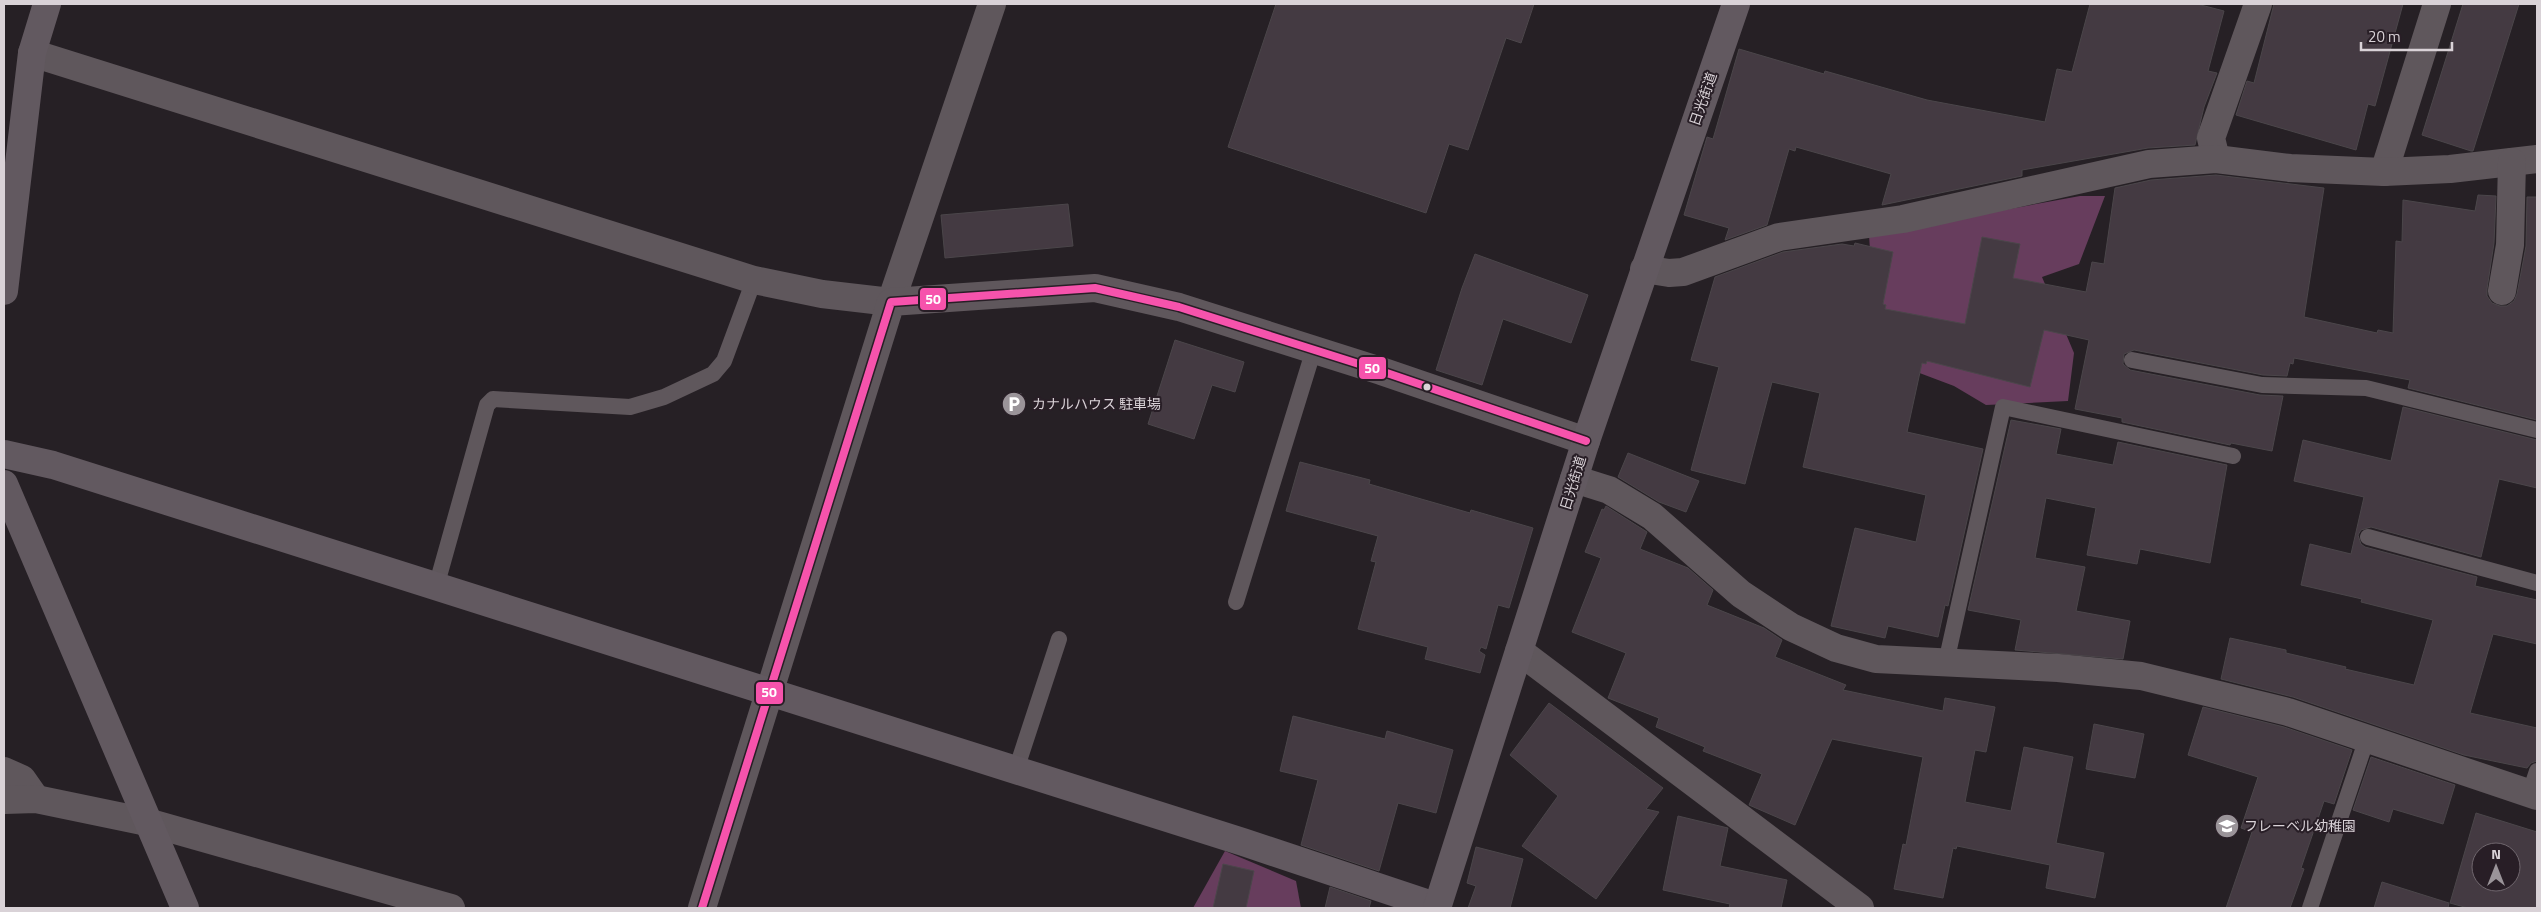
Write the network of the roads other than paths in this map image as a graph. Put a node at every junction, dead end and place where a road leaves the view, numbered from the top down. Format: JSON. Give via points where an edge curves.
{"nodes":[{"id":1,"x":47,"y":4,"type":"edge"},
{"id":2,"x":992,"y":4,"type":"edge"},
{"id":3,"x":1736,"y":4,"type":"edge"},
{"id":4,"x":2258,"y":4,"type":"edge"},
{"id":5,"x":2437,"y":4,"type":"edge"},
{"id":6,"x":32,"y":53,"type":"junction"},
{"id":7,"x":2216,"y":159,"type":"junction"},
{"id":8,"x":2525,"y":160,"type":"edge"},
{"id":9,"x":2384,"y":172,"type":"junction"},
{"id":10,"x":1644,"y":269,"type":"junction"},
{"id":11,"x":754,"y":280,"type":"junction"},
{"id":12,"x":4,"y":291,"type":"edge"},
{"id":13,"x":2502,"y":291,"type":"dead end"},
{"id":14,"x":891,"y":302,"type":"junction"},
{"id":15,"x":1314,"y":349,"type":"junction"},
{"id":16,"x":2132,"y":360,"type":"dead end"},
{"id":17,"x":2537,"y":430,"type":"edge"},
{"id":18,"x":1586,"y":440,"type":"junction"},
{"id":19,"x":4,"y":454,"type":"edge"},
{"id":20,"x":2233,"y":456,"type":"dead end"},
{"id":21,"x":1574,"y":479,"type":"junction"},
{"id":22,"x":4,"y":484,"type":"edge"},
{"id":23,"x":2368,"y":537,"type":"dead end"},
{"id":24,"x":2537,"y":583,"type":"edge"},
{"id":25,"x":436,"y":587,"type":"junction"},
{"id":26,"x":1236,"y":602,"type":"dead end"},
{"id":27,"x":1059,"y":639,"type":"dead end"},
{"id":28,"x":1519,"y":652,"type":"junction"},
{"id":29,"x":1950,"y":664,"type":"junction"},
{"id":30,"x":768,"y":691,"type":"junction"},
{"id":31,"x":2367,"y":738,"type":"junction"},
{"id":32,"x":4,"y":770,"type":"edge"},
{"id":33,"x":1016,"y":770,"type":"junction"},
{"id":34,"x":2535,"y":786,"type":"edge"},
{"id":35,"x":36,"y":799,"type":"junction"},
{"id":36,"x":4,"y":800,"type":"edge"},
{"id":37,"x":147,"y":822,"type":"junction"},
{"id":38,"x":186,"y":908,"type":"edge"},
{"id":39,"x":451,"y":908,"type":"edge"},
{"id":40,"x":702,"y":908,"type":"edge"},
{"id":41,"x":1437,"y":908,"type":"edge"},
{"id":42,"x":1860,"y":908,"type":"edge"},
{"id":43,"x":2310,"y":908,"type":"edge"}],
"edges":[{"from":1,"to":6,"type":"street"},
{"from":2,"to":14,"type":"street"},
{"from":3,"to":10,"type":"street","name":"日光街道"},
{"from":4,"to":7,"type":"street","via":[[2211,138]]},
{"from":5,"to":9,"type":"street"},
{"from":6,"to":11,"type":"street"},
{"from":6,"to":12,"type":"street"},
{"from":7,"to":9,"type":"street","via":[[2290,168]]},
{"from":7,"to":10,"type":"street","via":[[2148,164],[1903,220],[1779,237],[1683,272],[1669,274]]},
{"from":8,"to":9,"type":"street","via":[[2450,169]]},
{"from":8,"to":13,"type":"street"},
{"from":10,"to":18,"type":"street","name":"日光街道"},
{"from":11,"to":14,"type":"street","via":[[822,294]]},
{"from":11,"to":25,"type":"lane","via":[[724,361],[712,374],[664,397],[630,407],[493,399],[487,405]]},
{"from":14,"to":15,"type":"street","via":[[1095,288],[1179,307]]},
{"from":14,"to":30,"type":"street"},
{"from":15,"to":18,"type":"street"},
{"from":15,"to":26,"type":"lane"},
{"from":16,"to":17,"type":"lane","via":[[2262,384],[2366,388]]},
{"from":18,"to":21,"type":"street","name":"日光街道"},
{"from":19,"to":25,"type":"street","via":[[53,465]]},
{"from":20,"to":29,"type":"lane","via":[[2003,407],[1949,649]]},
{"from":21,"to":28,"type":"street","name":"日光街道"},
{"from":21,"to":29,"type":"street","via":[[1609,490],[1652,516],[1741,594],[1791,626],[1836,648],[1876,659]]},
{"from":22,"to":37,"type":"street"},
{"from":23,"to":24,"type":"lane"},
{"from":25,"to":30,"type":"street"},
{"from":27,"to":33,"type":"lane"},
{"from":28,"to":41,"type":"street","name":"日光街道"},
{"from":28,"to":42,"type":"street"},
{"from":29,"to":31,"type":"street","via":[[2058,668],[2141,676],[2288,712]]},
{"from":30,"to":33,"type":"street"},
{"from":30,"to":40,"type":"street"},
{"from":31,"to":34,"type":"street"},
{"from":31,"to":43,"type":"lane"},
{"from":32,"to":35,"type":"street","via":[[22,779]]},
{"from":33,"to":41,"type":"street"},
{"from":35,"to":36,"type":"street"},
{"from":35,"to":37,"type":"street"},
{"from":37,"to":38,"type":"street"},
{"from":37,"to":39,"type":"street"}]}
